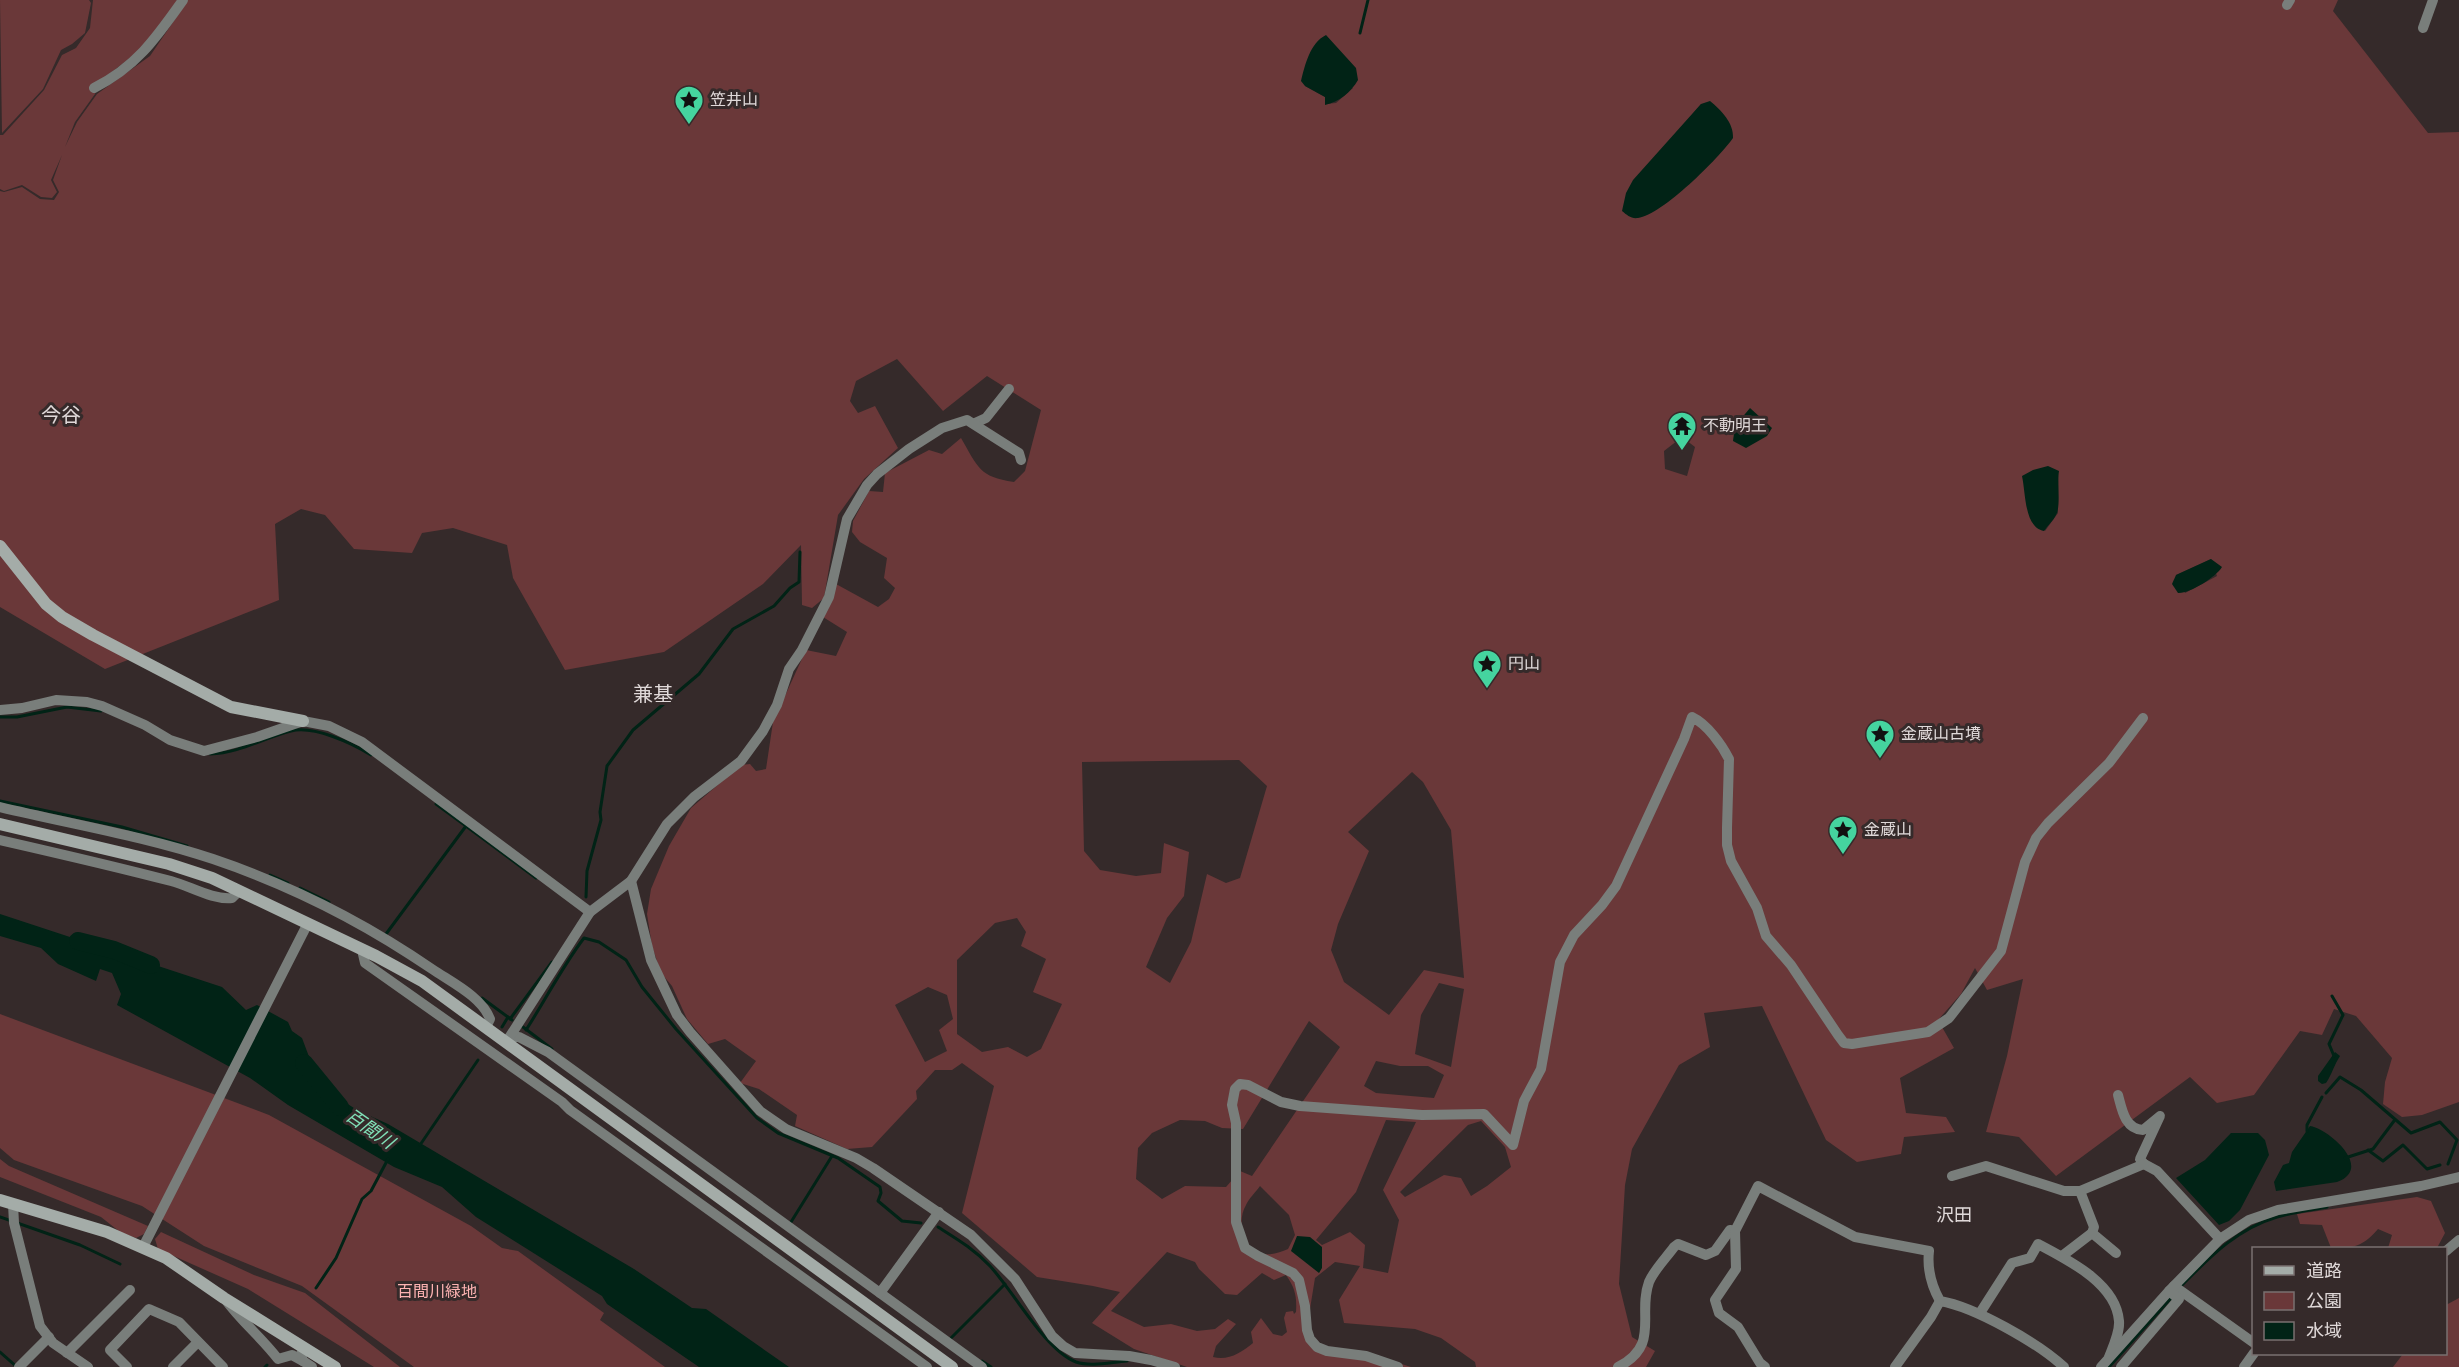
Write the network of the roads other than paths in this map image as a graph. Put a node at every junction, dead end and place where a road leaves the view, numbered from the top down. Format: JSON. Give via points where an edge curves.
{"nodes":[{"id":1,"x":183,"y":0,"type":"edge"},
{"id":2,"x":2433,"y":0,"type":"edge"},
{"id":3,"x":2423,"y":27,"type":"dead end"},
{"id":4,"x":94,"y":88,"type":"dead end"},
{"id":5,"x":1009,"y":389,"type":"dead end"},
{"id":6,"x":975,"y":423,"type":"junction"},
{"id":7,"x":1021,"y":460,"type":"dead end"},
{"id":8,"x":0,"y":546,"type":"edge"},
{"id":9,"x":0,"y":710,"type":"edge"},
{"id":10,"x":2143,"y":718,"type":"dead end"},
{"id":11,"x":303,"y":721,"type":"junction"},
{"id":12,"x":0,"y":807,"type":"edge"},
{"id":13,"x":0,"y":824,"type":"edge"},
{"id":14,"x":0,"y":840,"type":"edge"},
{"id":15,"x":631,"y":881,"type":"junction"},
{"id":16,"x":239,"y":891,"type":"junction"},
{"id":17,"x":590,"y":912,"type":"junction"},
{"id":18,"x":304,"y":930,"type":"junction"},
{"id":19,"x":362,"y":950,"type":"junction"},
{"id":20,"x":486,"y":1027,"type":"junction"},
{"id":21,"x":509,"y":1039,"type":"junction"},
{"id":22,"x":2118,"y":1095,"type":"dead end"},
{"id":23,"x":2145,"y":1164,"type":"junction"},
{"id":24,"x":1952,"y":1176,"type":"dead end"},
{"id":25,"x":2459,"y":1177,"type":"edge"},
{"id":26,"x":2080,"y":1191,"type":"junction"},
{"id":27,"x":0,"y":1200,"type":"edge"},
{"id":28,"x":13,"y":1204,"type":"junction"},
{"id":29,"x":939,"y":1212,"type":"junction"},
{"id":30,"x":1735,"y":1231,"type":"junction"},
{"id":31,"x":2092,"y":1233,"type":"junction"},
{"id":32,"x":2220,"y":1239,"type":"junction"},
{"id":33,"x":2459,"y":1240,"type":"edge"},
{"id":34,"x":145,"y":1243,"type":"junction"},
{"id":35,"x":2447,"y":1249,"type":"edge"},
{"id":36,"x":2116,"y":1253,"type":"dead end"},
{"id":37,"x":2062,"y":1256,"type":"junction"},
{"id":38,"x":130,"y":1290,"type":"dead end"},
{"id":39,"x":882,"y":1290,"type":"junction"},
{"id":40,"x":2175,"y":1291,"type":"junction"},
{"id":41,"x":224,"y":1298,"type":"junction"},
{"id":42,"x":1940,"y":1301,"type":"junction"},
{"id":43,"x":1980,"y":1313,"type":"junction"},
{"id":44,"x":49,"y":1337,"type":"junction"},
{"id":45,"x":198,"y":1342,"type":"junction"},
{"id":46,"x":2252,"y":1342,"type":"edge"},
{"id":47,"x":298,"y":1345,"type":"junction"},
{"id":48,"x":67,"y":1353,"type":"junction"},
{"id":49,"x":2109,"y":1357,"type":"junction"},
{"id":50,"x":276,"y":1363,"type":"edge"},
{"id":51,"x":308,"y":1364,"type":"edge"},
{"id":52,"x":19,"y":1367,"type":"edge"},
{"id":53,"x":88,"y":1367,"type":"edge"},
{"id":54,"x":127,"y":1367,"type":"edge"},
{"id":55,"x":173,"y":1367,"type":"edge"},
{"id":56,"x":223,"y":1367,"type":"edge"},
{"id":57,"x":335,"y":1367,"type":"edge"},
{"id":58,"x":927,"y":1367,"type":"edge"},
{"id":59,"x":952,"y":1367,"type":"edge"},
{"id":60,"x":982,"y":1367,"type":"edge"},
{"id":61,"x":1174,"y":1367,"type":"edge"},
{"id":62,"x":1398,"y":1367,"type":"edge"},
{"id":63,"x":1618,"y":1367,"type":"edge"},
{"id":64,"x":1765,"y":1367,"type":"edge"},
{"id":65,"x":1895,"y":1367,"type":"edge"},
{"id":66,"x":2064,"y":1367,"type":"edge"},
{"id":67,"x":2101,"y":1367,"type":"edge"},
{"id":68,"x":2121,"y":1367,"type":"edge"}],
"edges":[{"from":1,"to":4,"type":"street","via":[[141,55]]},
{"from":2,"to":3,"type":"street"},
{"from":5,"to":6,"type":"street","via":[[986,418]]},
{"from":6,"to":7,"type":"street","via":[[1019,453]]},
{"from":6,"to":15,"type":"street","via":[[967,420],[942,429],[909,449],[867,485],[847,519],[829,597],[789,669],[769,722],[741,761],[694,797],[668,824]]},
{"from":8,"to":11,"type":"street","via":[[46,604],[93,635],[231,707]]},
{"from":9,"to":11,"type":"street","via":[[56,700],[87,702],[204,751]]},
{"from":10,"to":62,"type":"street","via":[[2109,763],[2036,838],[2025,862],[2001,951],[1949,1018],[1928,1032],[1852,1044],[1844,1043],[1838,1035],[1791,965],[1766,936],[1757,908],[1731,861],[1727,836],[1729,759],[1692,717],[1616,886],[1574,935],[1560,962],[1541,1069],[1524,1101],[1513,1145],[1484,1114],[1300,1107],[1240,1084],[1235,1089],[1233,1106],[1236,1222],[1245,1248],[1299,1280],[1307,1330],[1317,1347],[1366,1356]]},
{"from":11,"to":17,"type":"street","via":[[329,726],[362,742]]},
{"from":12,"to":20,"type":"street","via":[[174,847],[289,889],[368,929],[475,999],[490,1019]]},
{"from":13,"to":16,"type":"street","via":[[169,864]]},
{"from":14,"to":16,"type":"street","via":[[138,872],[223,899],[232,898]]},
{"from":15,"to":17,"type":"street"},
{"from":15,"to":29,"type":"street","via":[[651,960],[664,992],[684,1025],[751,1102],[786,1129],[856,1158]]},
{"from":16,"to":18,"type":"street"},
{"from":17,"to":21,"type":"street"},
{"from":18,"to":19,"type":"street"},
{"from":18,"to":34,"type":"street"},
{"from":19,"to":20,"type":"street","via":[[422,981]]},
{"from":19,"to":58,"type":"street","via":[[365,963]]},
{"from":20,"to":21,"type":"street"},
{"from":21,"to":39,"type":"street","via":[[519,1037],[548,1052]]},
{"from":21,"to":59,"type":"street"},
{"from":22,"to":23,"type":"street","via":[[2127,1121],[2136,1130],[2143,1130],[2160,1116],[2143,1148],[2140,1159]]},
{"from":23,"to":26,"type":"street"},
{"from":23,"to":32,"type":"street","via":[[2157,1171]]},
{"from":24,"to":26,"type":"street","via":[[1986,1166],[2064,1191]]},
{"from":25,"to":32,"type":"street","via":[[2278,1210],[2250,1220]]},
{"from":26,"to":31,"type":"street","via":[[2094,1227]]},
{"from":27,"to":28,"type":"street"},
{"from":28,"to":34,"type":"street"},
{"from":28,"to":44,"type":"street","via":[[40,1326]]},
{"from":29,"to":39,"type":"street"},
{"from":29,"to":61,"type":"street","via":[[971,1235],[1015,1279],[1052,1336],[1063,1346],[1075,1353],[1129,1356]]},
{"from":30,"to":42,"type":"street","via":[[1758,1186],[1855,1237],[1929,1251],[1931,1280]]},
{"from":30,"to":63,"type":"street","via":[[1730,1230],[1714,1251],[1706,1255],[1678,1244],[1674,1247],[1649,1282],[1646,1335],[1638,1350]]},
{"from":30,"to":64,"type":"street","via":[[1736,1269],[1715,1300],[1719,1313],[1737,1327]]},
{"from":31,"to":36,"type":"street"},
{"from":31,"to":37,"type":"street"},
{"from":32,"to":40,"type":"street"},
{"from":33,"to":35,"type":"street"},
{"from":34,"to":41,"type":"street"},
{"from":37,"to":43,"type":"street","via":[[2038,1244],[2030,1258],[2012,1263]]},
{"from":37,"to":49,"type":"street","via":[[2102,1286],[2117,1308],[2119,1324]]},
{"from":38,"to":48,"type":"street"},
{"from":39,"to":60,"type":"street"},
{"from":40,"to":46,"type":"street"},
{"from":40,"to":49,"type":"street"},
{"from":40,"to":68,"type":"street","via":[[2179,1299]]},
{"from":41,"to":47,"type":"street"},
{"from":41,"to":50,"type":"street","via":[[240,1320],[263,1340]]},
{"from":42,"to":43,"type":"street"},
{"from":42,"to":65,"type":"street"},
{"from":43,"to":66,"type":"street"},
{"from":44,"to":48,"type":"street"},
{"from":44,"to":52,"type":"street"},
{"from":45,"to":54,"type":"street","via":[[179,1322],[149,1309],[110,1350]]},
{"from":45,"to":55,"type":"street"},
{"from":45,"to":56,"type":"street"},
{"from":47,"to":51,"type":"street"},
{"from":47,"to":57,"type":"street"},
{"from":48,"to":53,"type":"street"},
{"from":49,"to":67,"type":"street"},
{"from":50,"to":51,"type":"street","via":[[292,1355]]}]}
